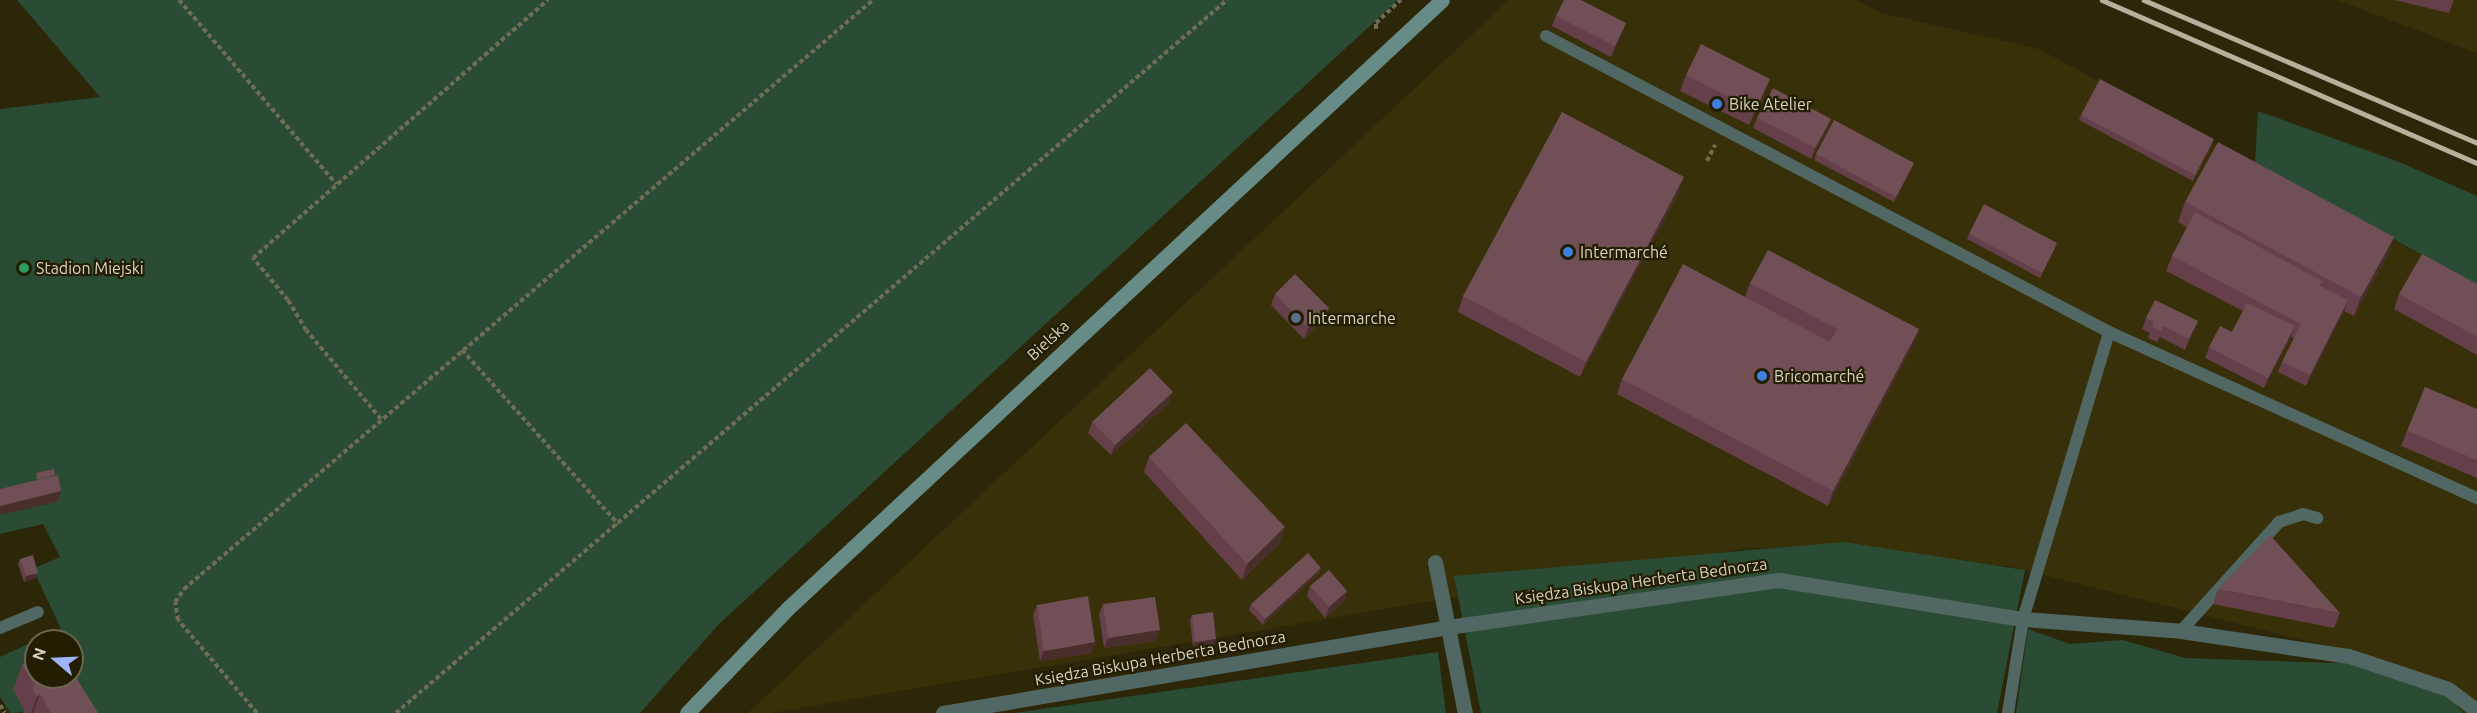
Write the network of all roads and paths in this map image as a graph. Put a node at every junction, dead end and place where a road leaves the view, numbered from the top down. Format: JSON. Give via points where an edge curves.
{"nodes":[{"id":1,"x":179,"y":0,"type":"edge"},
{"id":2,"x":548,"y":0,"type":"edge"},
{"id":3,"x":873,"y":0,"type":"edge"},
{"id":4,"x":1227,"y":0,"type":"edge"},
{"id":5,"x":1401,"y":0,"type":"edge"},
{"id":6,"x":1442,"y":0,"type":"edge"},
{"id":7,"x":1376,"y":29,"type":"dead end"},
{"id":8,"x":1545,"y":36,"type":"dead end"},
{"id":9,"x":336,"y":184,"type":"junction"},
{"id":10,"x":2109,"y":332,"type":"junction"},
{"id":11,"x":462,"y":350,"type":"junction"},
{"id":12,"x":381,"y":419,"type":"junction"},
{"id":13,"x":2477,"y":498,"type":"edge"},
{"id":14,"x":2317,"y":518,"type":"dead end"},
{"id":15,"x":618,"y":524,"type":"junction"},
{"id":16,"x":1435,"y":562,"type":"dead end"},
{"id":17,"x":38,"y":612,"type":"dead end"},
{"id":18,"x":2023,"y":619,"type":"junction"},
{"id":19,"x":1448,"y":627,"type":"junction"},
{"id":20,"x":0,"y":628,"type":"edge"},
{"id":21,"x":2181,"y":631,"type":"junction"},
{"id":22,"x":0,"y":705,"type":"edge"},
{"id":23,"x":2477,"y":711,"type":"edge"},
{"id":24,"x":5,"y":713,"type":"edge"},
{"id":25,"x":258,"y":713,"type":"edge"},
{"id":26,"x":396,"y":713,"type":"edge"},
{"id":27,"x":687,"y":713,"type":"edge"},
{"id":28,"x":943,"y":713,"type":"edge"},
{"id":29,"x":1465,"y":713,"type":"edge"},
{"id":30,"x":2008,"y":713,"type":"edge"}],
"edges":[{"from":1,"to":9,"type":"path"},
{"from":2,"to":9,"type":"path"},
{"from":3,"to":11,"type":"path"},
{"from":4,"to":15,"type":"path"},
{"from":5,"to":7,"type":"path","via":[[1376,23]]},
{"from":6,"to":27,"type":"main road","name":"Bielska","via":[[787,609]]},
{"from":8,"to":10,"type":"lane"},
{"from":9,"to":12,"type":"path","via":[[253,258],[288,300],[306,330]]},
{"from":10,"to":13,"type":"lane"},
{"from":10,"to":18,"type":"lane"},
{"from":11,"to":12,"type":"path"},
{"from":11,"to":15,"type":"path"},
{"from":12,"to":25,"type":"path","via":[[184,589],[175,602],[178,620]]},
{"from":14,"to":21,"type":"lane","via":[[2303,514],[2279,522]]},
{"from":15,"to":26,"type":"path"},
{"from":16,"to":19,"type":"street"},
{"from":17,"to":20,"type":"lane"},
{"from":18,"to":19,"type":"street","name":"Księdza Biskupa Herberta Bednorza","via":[[1779,580]]},
{"from":18,"to":21,"type":"street","name":"Księdza Biskupa Herberta Bednorza"},
{"from":18,"to":30,"type":"lane"},
{"from":19,"to":28,"type":"street","name":"Księdza Biskupa Herberta Bednorza"},
{"from":19,"to":29,"type":"street"},
{"from":21,"to":23,"type":"street","name":"Księdza Biskupa Herberta Bednorza","via":[[2349,656],[2448,689]]},
{"from":22,"to":24,"type":"path"}]}
